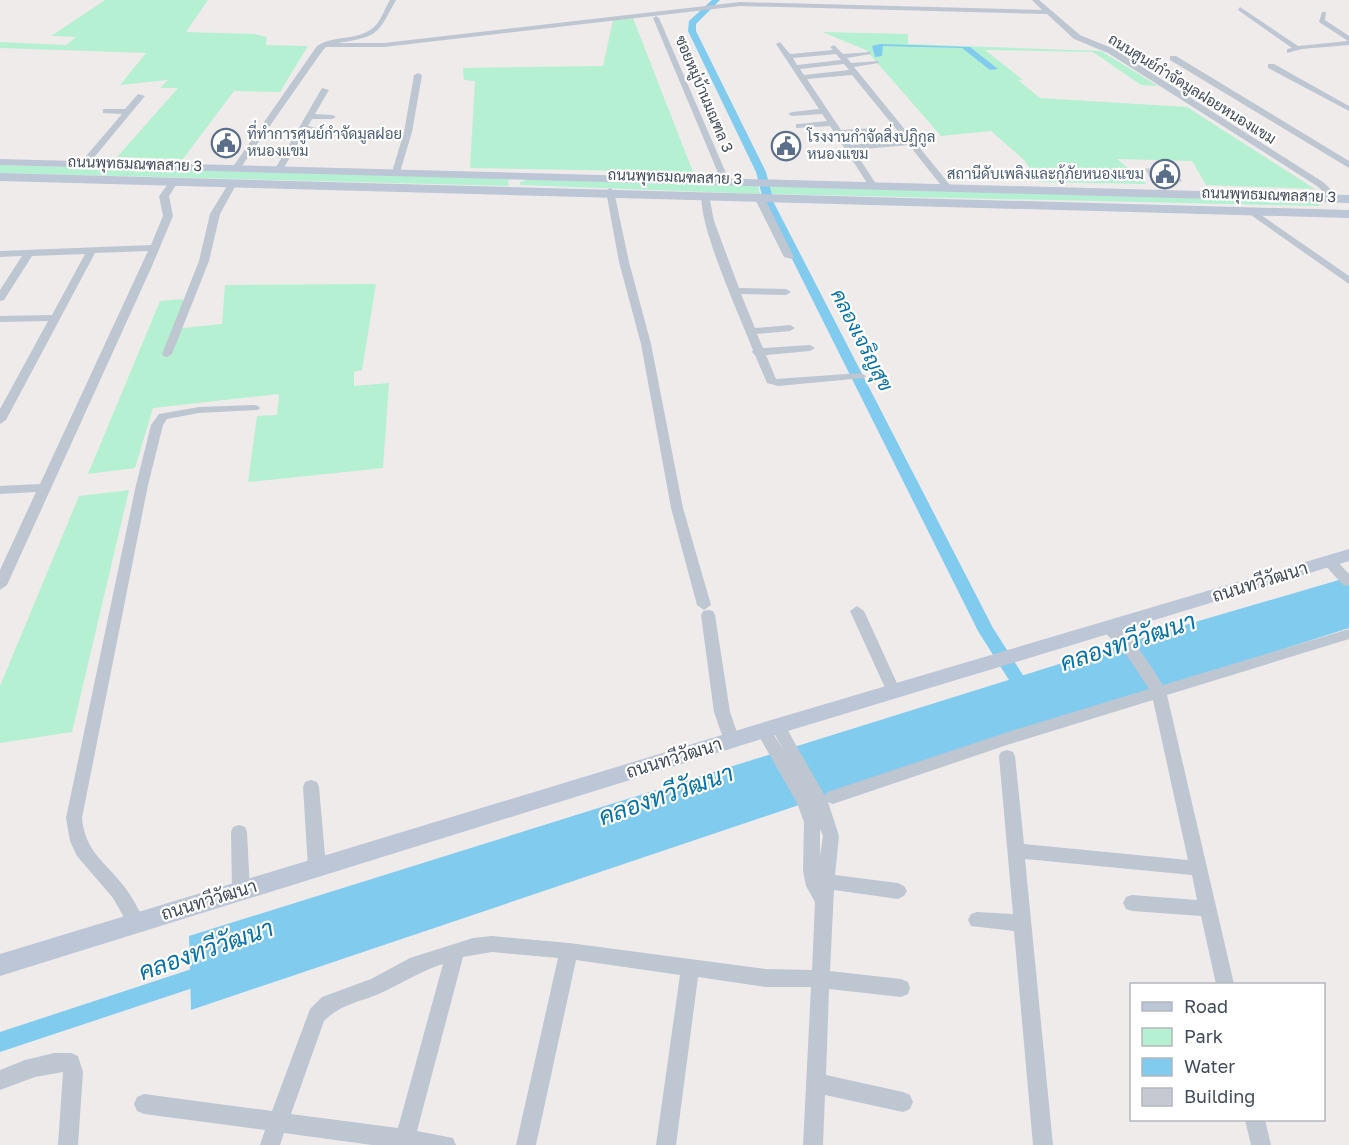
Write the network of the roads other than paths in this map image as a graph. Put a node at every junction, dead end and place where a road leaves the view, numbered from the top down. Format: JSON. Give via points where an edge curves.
{"nodes":[{"id":1,"x":393,"y":0,"type":"edge"},
{"id":2,"x":1035,"y":0,"type":"edge"},
{"id":3,"x":1240,"y":9,"type":"dead end"},
{"id":4,"x":1048,"y":12,"type":"junction"},
{"id":5,"x":1324,"y":13,"type":"dead end"},
{"id":6,"x":656,"y":18,"type":"dead end"},
{"id":7,"x":373,"y":30,"type":"junction"},
{"id":8,"x":1349,"y":39,"type":"edge"},
{"id":9,"x":1349,"y":43,"type":"edge"},
{"id":10,"x":397,"y":44,"type":"junction"},
{"id":11,"x":780,"y":44,"type":"dead end"},
{"id":12,"x":324,"y":45,"type":"junction"},
{"id":13,"x":867,"y":54,"type":"dead end"},
{"id":14,"x":788,"y":56,"type":"junction"},
{"id":15,"x":1173,"y":58,"type":"dead end"},
{"id":16,"x":844,"y":59,"type":"junction"},
{"id":17,"x":875,"y":63,"type":"dead end"},
{"id":18,"x":1271,"y":66,"type":"dead end"},
{"id":19,"x":796,"y":67,"type":"junction"},
{"id":20,"x":418,"y":75,"type":"dead end"},
{"id":21,"x":803,"y":77,"type":"junction"},
{"id":22,"x":325,"y":90,"type":"dead end"},
{"id":23,"x":141,"y":96,"type":"dead end"},
{"id":24,"x":1349,"y":109,"type":"edge"},
{"id":25,"x":106,"y":111,"type":"dead end"},
{"id":26,"x":824,"y":111,"type":"junction"},
{"id":27,"x":129,"y":112,"type":"junction"},
{"id":28,"x":792,"y":114,"type":"dead end"},
{"id":29,"x":309,"y":116,"type":"junction"},
{"id":30,"x":332,"y":117,"type":"dead end"},
{"id":31,"x":832,"y":123,"type":"junction"},
{"id":32,"x":799,"y":126,"type":"dead end"},
{"id":33,"x":303,"y":127,"type":"junction"},
{"id":34,"x":872,"y":130,"type":"dead end"},
{"id":35,"x":838,"y":132,"type":"junction"},
{"id":36,"x":338,"y":134,"type":"dead end"},
{"id":37,"x":911,"y":142,"type":"junction"},
{"id":38,"x":848,"y":148,"type":"junction"},
{"id":39,"x":0,"y":162,"type":"edge"},
{"id":40,"x":84,"y":164,"type":"junction"},
{"id":41,"x":1349,"y":165,"type":"edge"},
{"id":42,"x":237,"y":168,"type":"junction"},
{"id":43,"x":279,"y":169,"type":"junction"},
{"id":44,"x":396,"y":172,"type":"junction"},
{"id":45,"x":529,"y":175,"type":"junction"},
{"id":46,"x":0,"y":177,"type":"edge"},
{"id":47,"x":725,"y":180,"type":"junction"},
{"id":48,"x":174,"y":182,"type":"junction"},
{"id":49,"x":233,"y":183,"type":"junction"},
{"id":50,"x":872,"y":184,"type":"junction"},
{"id":51,"x":947,"y":187,"type":"junction"},
{"id":52,"x":524,"y":191,"type":"junction"},
{"id":53,"x":610,"y":191,"type":"junction"},
{"id":54,"x":705,"y":195,"type":"junction"},
{"id":55,"x":765,"y":197,"type":"junction"},
{"id":56,"x":1343,"y":199,"type":"edge"},
{"id":57,"x":1251,"y":211,"type":"junction"},
{"id":58,"x":1349,"y":214,"type":"edge"},
{"id":59,"x":154,"y":249,"type":"junction"},
{"id":60,"x":92,"y":250,"type":"junction"},
{"id":61,"x":29,"y":252,"type":"junction"},
{"id":62,"x":0,"y":254,"type":"edge"},
{"id":63,"x":789,"y":258,"type":"dead end"},
{"id":64,"x":1349,"y":281,"type":"edge"},
{"id":65,"x":736,"y":291,"type":"junction"},
{"id":66,"x":786,"y":292,"type":"dead end"},
{"id":67,"x":0,"y":298,"type":"edge"},
{"id":68,"x":57,"y":318,"type":"junction"},
{"id":69,"x":0,"y":319,"type":"edge"},
{"id":70,"x":790,"y":328,"type":"dead end"},
{"id":71,"x":751,"y":331,"type":"junction"},
{"id":72,"x":810,"y":348,"type":"dead end"},
{"id":73,"x":758,"y":351,"type":"junction"},
{"id":74,"x":168,"y":354,"type":"dead end"},
{"id":75,"x":854,"y":376,"type":"dead end"},
{"id":76,"x":6,"y":399,"type":"edge"},
{"id":77,"x":254,"y":408,"type":"dead end"},
{"id":78,"x":0,"y":420,"type":"edge"},
{"id":79,"x":42,"y":488,"type":"junction"},
{"id":80,"x":0,"y":490,"type":"edge"},
{"id":81,"x":1349,"y":555,"type":"edge"},
{"id":82,"x":1329,"y":561,"type":"junction"},
{"id":83,"x":1348,"y":582,"type":"edge"},
{"id":84,"x":0,"y":585,"type":"edge"},
{"id":85,"x":856,"y":611,"type":"dead end"},
{"id":86,"x":1109,"y":628,"type":"junction"},
{"id":87,"x":1349,"y":634,"type":"edge"},
{"id":88,"x":1158,"y":691,"type":"junction"},
{"id":89,"x":894,"y":693,"type":"junction"},
{"id":90,"x":771,"y":728,"type":"junction"},
{"id":91,"x":732,"y":741,"type":"junction"},
{"id":92,"x":1007,"y":756,"type":"dead end"},
{"id":93,"x":311,"y":787,"type":"dead end"},
{"id":94,"x":819,"y":799,"type":"junction"},
{"id":95,"x":239,"y":832,"type":"dead end"},
{"id":96,"x":1016,"y":851,"type":"junction"},
{"id":97,"x":317,"y":867,"type":"junction"},
{"id":98,"x":1197,"y":868,"type":"junction"},
{"id":99,"x":820,"y":881,"type":"junction"},
{"id":100,"x":240,"y":891,"type":"junction"},
{"id":101,"x":898,"y":891,"type":"dead end"},
{"id":102,"x":1132,"y":903,"type":"dead end"},
{"id":103,"x":1208,"y":909,"type":"junction"},
{"id":104,"x":977,"y":920,"type":"dead end"},
{"id":105,"x":136,"y":922,"type":"junction"},
{"id":106,"x":1022,"y":923,"type":"junction"},
{"id":107,"x":456,"y":951,"type":"junction"},
{"id":108,"x":569,"y":951,"type":"junction"},
{"id":109,"x":0,"y":965,"type":"edge"},
{"id":110,"x":690,"y":967,"type":"junction"},
{"id":111,"x":820,"y":979,"type":"junction"},
{"id":112,"x":1225,"y":983,"type":"edge"},
{"id":113,"x":901,"y":988,"type":"dead end"},
{"id":114,"x":0,"y":1080,"type":"edge"},
{"id":115,"x":816,"y":1083,"type":"junction"},
{"id":116,"x":903,"y":1102,"type":"dead end"},
{"id":117,"x":144,"y":1104,"type":"dead end"},
{"id":118,"x":278,"y":1121,"type":"junction"},
{"id":119,"x":1255,"y":1121,"type":"edge"},
{"id":120,"x":403,"y":1142,"type":"edge"},
{"id":121,"x":68,"y":1145,"type":"edge"},
{"id":122,"x":270,"y":1145,"type":"edge"},
{"id":123,"x":446,"y":1145,"type":"edge"},
{"id":124,"x":526,"y":1145,"type":"edge"},
{"id":125,"x":666,"y":1145,"type":"edge"},
{"id":126,"x":813,"y":1145,"type":"edge"},
{"id":127,"x":1044,"y":1145,"type":"edge"},
{"id":128,"x":1261,"y":1145,"type":"edge"}],
"edges":[{"from":1,"to":7,"type":"street"},
{"from":2,"to":4,"type":"street","name":"ถนนศูนย์กำจัดมูลฝอยหนองแขม"},
{"from":3,"to":9,"type":"street","via":[[1294,50]]},
{"from":4,"to":10,"type":"street","via":[[754,4]]},
{"from":4,"to":56,"type":"street","name":"ถนนศูนย์กำจัดมูลฝอยหนองแขม","via":[[1077,37],[1111,51]]},
{"from":5,"to":8,"type":"street","via":[[1321,21]]},
{"from":6,"to":47,"type":"street","name":"ซอยหมู่บ้านมณฑล 3"},
{"from":7,"to":10,"type":"street"},
{"from":7,"to":12,"type":"street"},
{"from":10,"to":12,"type":"street"},
{"from":11,"to":14,"type":"street"},
{"from":12,"to":42,"type":"street"},
{"from":13,"to":16,"type":"street"},
{"from":14,"to":16,"type":"street"},
{"from":14,"to":19,"type":"street"},
{"from":15,"to":41,"type":"street"},
{"from":16,"to":17,"type":"street"},
{"from":16,"to":19,"type":"street"},
{"from":16,"to":21,"type":"street"},
{"from":16,"to":37,"type":"street"},
{"from":18,"to":24,"type":"street"},
{"from":19,"to":21,"type":"street"},
{"from":20,"to":44,"type":"street"},
{"from":21,"to":26,"type":"street"},
{"from":22,"to":29,"type":"street"},
{"from":23,"to":27,"type":"street"},
{"from":25,"to":27,"type":"street"},
{"from":26,"to":28,"type":"street"},
{"from":26,"to":31,"type":"street"},
{"from":27,"to":40,"type":"street"},
{"from":29,"to":30,"type":"street"},
{"from":29,"to":33,"type":"street"},
{"from":31,"to":32,"type":"street"},
{"from":31,"to":35,"type":"street"},
{"from":33,"to":36,"type":"street"},
{"from":33,"to":43,"type":"street"},
{"from":34,"to":35,"type":"street"},
{"from":35,"to":38,"type":"street"},
{"from":37,"to":38,"type":"street"},
{"from":37,"to":51,"type":"street"},
{"from":38,"to":50,"type":"street"},
{"from":39,"to":40,"type":"main road","name":"ถนนพุทธมณฑลสาย 3"},
{"from":40,"to":42,"type":"main road","name":"ถนนพุทธมณฑลสาย 3"},
{"from":42,"to":43,"type":"main road","name":"ถนนพุทธมณฑลสาย 3"},
{"from":43,"to":44,"type":"main road","name":"ถนนพุทธมณฑลสาย 3"},
{"from":44,"to":45,"type":"main road","name":"ถนนพุทธมณฑลสาย 3"},
{"from":45,"to":47,"type":"main road","name":"ถนนพุทธมณฑลสาย 3"},
{"from":45,"to":52,"type":"main road","via":[[515,182],[516,188]]},
{"from":46,"to":48,"type":"main road","name":"ถนนพุทธมณฑลสาย 3"},
{"from":47,"to":50,"type":"main road","name":"ถนนพุทธมณฑลสาย 3"},
{"from":48,"to":49,"type":"main road","name":"ถนนพุทธมณฑลสาย 3"},
{"from":48,"to":59,"type":"street","via":[[164,196],[168,216]]},
{"from":49,"to":52,"type":"main road","name":"ถนนพุทธมณฑลสาย 3"},
{"from":49,"to":74,"type":"street","via":[[215,214],[204,261]]},
{"from":50,"to":51,"type":"main road","name":"ถนนพุทธมณฑลสาย 3"},
{"from":51,"to":56,"type":"main road","name":"ถนนพุทธมณฑลสาย 3"},
{"from":52,"to":53,"type":"main road","name":"ถนนพุทธมณฑลสาย 3"},
{"from":53,"to":54,"type":"main road","name":"ถนนพุทธมณฑลสาย 3"},
{"from":53,"to":91,"type":"street","via":[[646,345],[677,508],[706,610],[722,712]]},
{"from":54,"to":55,"type":"main road","name":"ถนนพุทธมณฑลสาย 3"},
{"from":54,"to":65,"type":"street","via":[[712,230]]},
{"from":55,"to":57,"type":"main road","name":"ถนนพุทธมณฑลสาย 3"},
{"from":55,"to":63,"type":"street"},
{"from":56,"to":58,"type":"main road"},
{"from":57,"to":58,"type":"main road","name":"ถนนพุทธมณฑลสาย 3"},
{"from":57,"to":64,"type":"street"},
{"from":59,"to":60,"type":"street"},
{"from":59,"to":79,"type":"street"},
{"from":60,"to":61,"type":"street"},
{"from":60,"to":68,"type":"street"},
{"from":61,"to":62,"type":"street"},
{"from":61,"to":67,"type":"street"},
{"from":65,"to":66,"type":"street"},
{"from":65,"to":71,"type":"street"},
{"from":68,"to":69,"type":"street"},
{"from":68,"to":76,"type":"street"},
{"from":70,"to":71,"type":"street"},
{"from":71,"to":73,"type":"street"},
{"from":72,"to":73,"type":"street"},
{"from":73,"to":75,"type":"street","via":[[773,382]]},
{"from":76,"to":78,"type":"street"},
{"from":77,"to":105,"type":"street","via":[[164,416],[157,425],[142,485],[74,818],[74,835],[82,852],[120,895]]},
{"from":79,"to":80,"type":"street"},
{"from":79,"to":84,"type":"street"},
{"from":81,"to":82,"type":"main road","name":"ถนนทวีวัฒนา"},
{"from":82,"to":83,"type":"street"},
{"from":82,"to":86,"type":"main road","name":"ถนนทวีวัฒนา"},
{"from":85,"to":89,"type":"street"},
{"from":86,"to":88,"type":"street","via":[[1129,648]]},
{"from":86,"to":89,"type":"main road","name":"ถนนทวีวัฒนา"},
{"from":87,"to":88,"type":"street"},
{"from":88,"to":94,"type":"street"},
{"from":88,"to":98,"type":"street"},
{"from":89,"to":90,"type":"main road","name":"ถนนทวีวัฒนา"},
{"from":90,"to":91,"type":"main road","name":"ถนนทวีวัฒนา"},
{"from":90,"to":94,"type":"street","via":[[787,758]]},
{"from":91,"to":97,"type":"main road","name":"ถนนทวีวัฒนา"},
{"from":92,"to":96,"type":"street"},
{"from":93,"to":97,"type":"street"},
{"from":94,"to":99,"type":"street","via":[[812,822],[810,858]]},
{"from":95,"to":100,"type":"street"},
{"from":96,"to":98,"type":"street"},
{"from":96,"to":106,"type":"street"},
{"from":97,"to":100,"type":"main road","name":"ถนนทวีวัฒนา"},
{"from":98,"to":103,"type":"street"},
{"from":99,"to":101,"type":"street"},
{"from":99,"to":111,"type":"street","via":[[824,901]]},
{"from":100,"to":105,"type":"main road","name":"ถนนทวีวัฒนา"},
{"from":102,"to":103,"type":"street"},
{"from":103,"to":112,"type":"street"},
{"from":104,"to":106,"type":"street"},
{"from":105,"to":109,"type":"main road","name":"ถนนทวีวัฒนา"},
{"from":106,"to":127,"type":"street"},
{"from":107,"to":108,"type":"street","via":[[492,944]]},
{"from":107,"to":118,"type":"street","via":[[416,964],[376,986],[328,1003],[317,1015]]},
{"from":107,"to":120,"type":"street"},
{"from":108,"to":110,"type":"street"},
{"from":108,"to":124,"type":"street"},
{"from":110,"to":111,"type":"street","via":[[765,978]]},
{"from":110,"to":125,"type":"street"},
{"from":111,"to":113,"type":"street"},
{"from":111,"to":115,"type":"street"},
{"from":114,"to":121,"type":"street","via":[[62,1061],[71,1063],[74,1072]]},
{"from":115,"to":116,"type":"street"},
{"from":115,"to":126,"type":"street"},
{"from":117,"to":118,"type":"street"},
{"from":118,"to":120,"type":"street"},
{"from":118,"to":122,"type":"street"},
{"from":119,"to":128,"type":"street"},
{"from":120,"to":123,"type":"street"}]}
